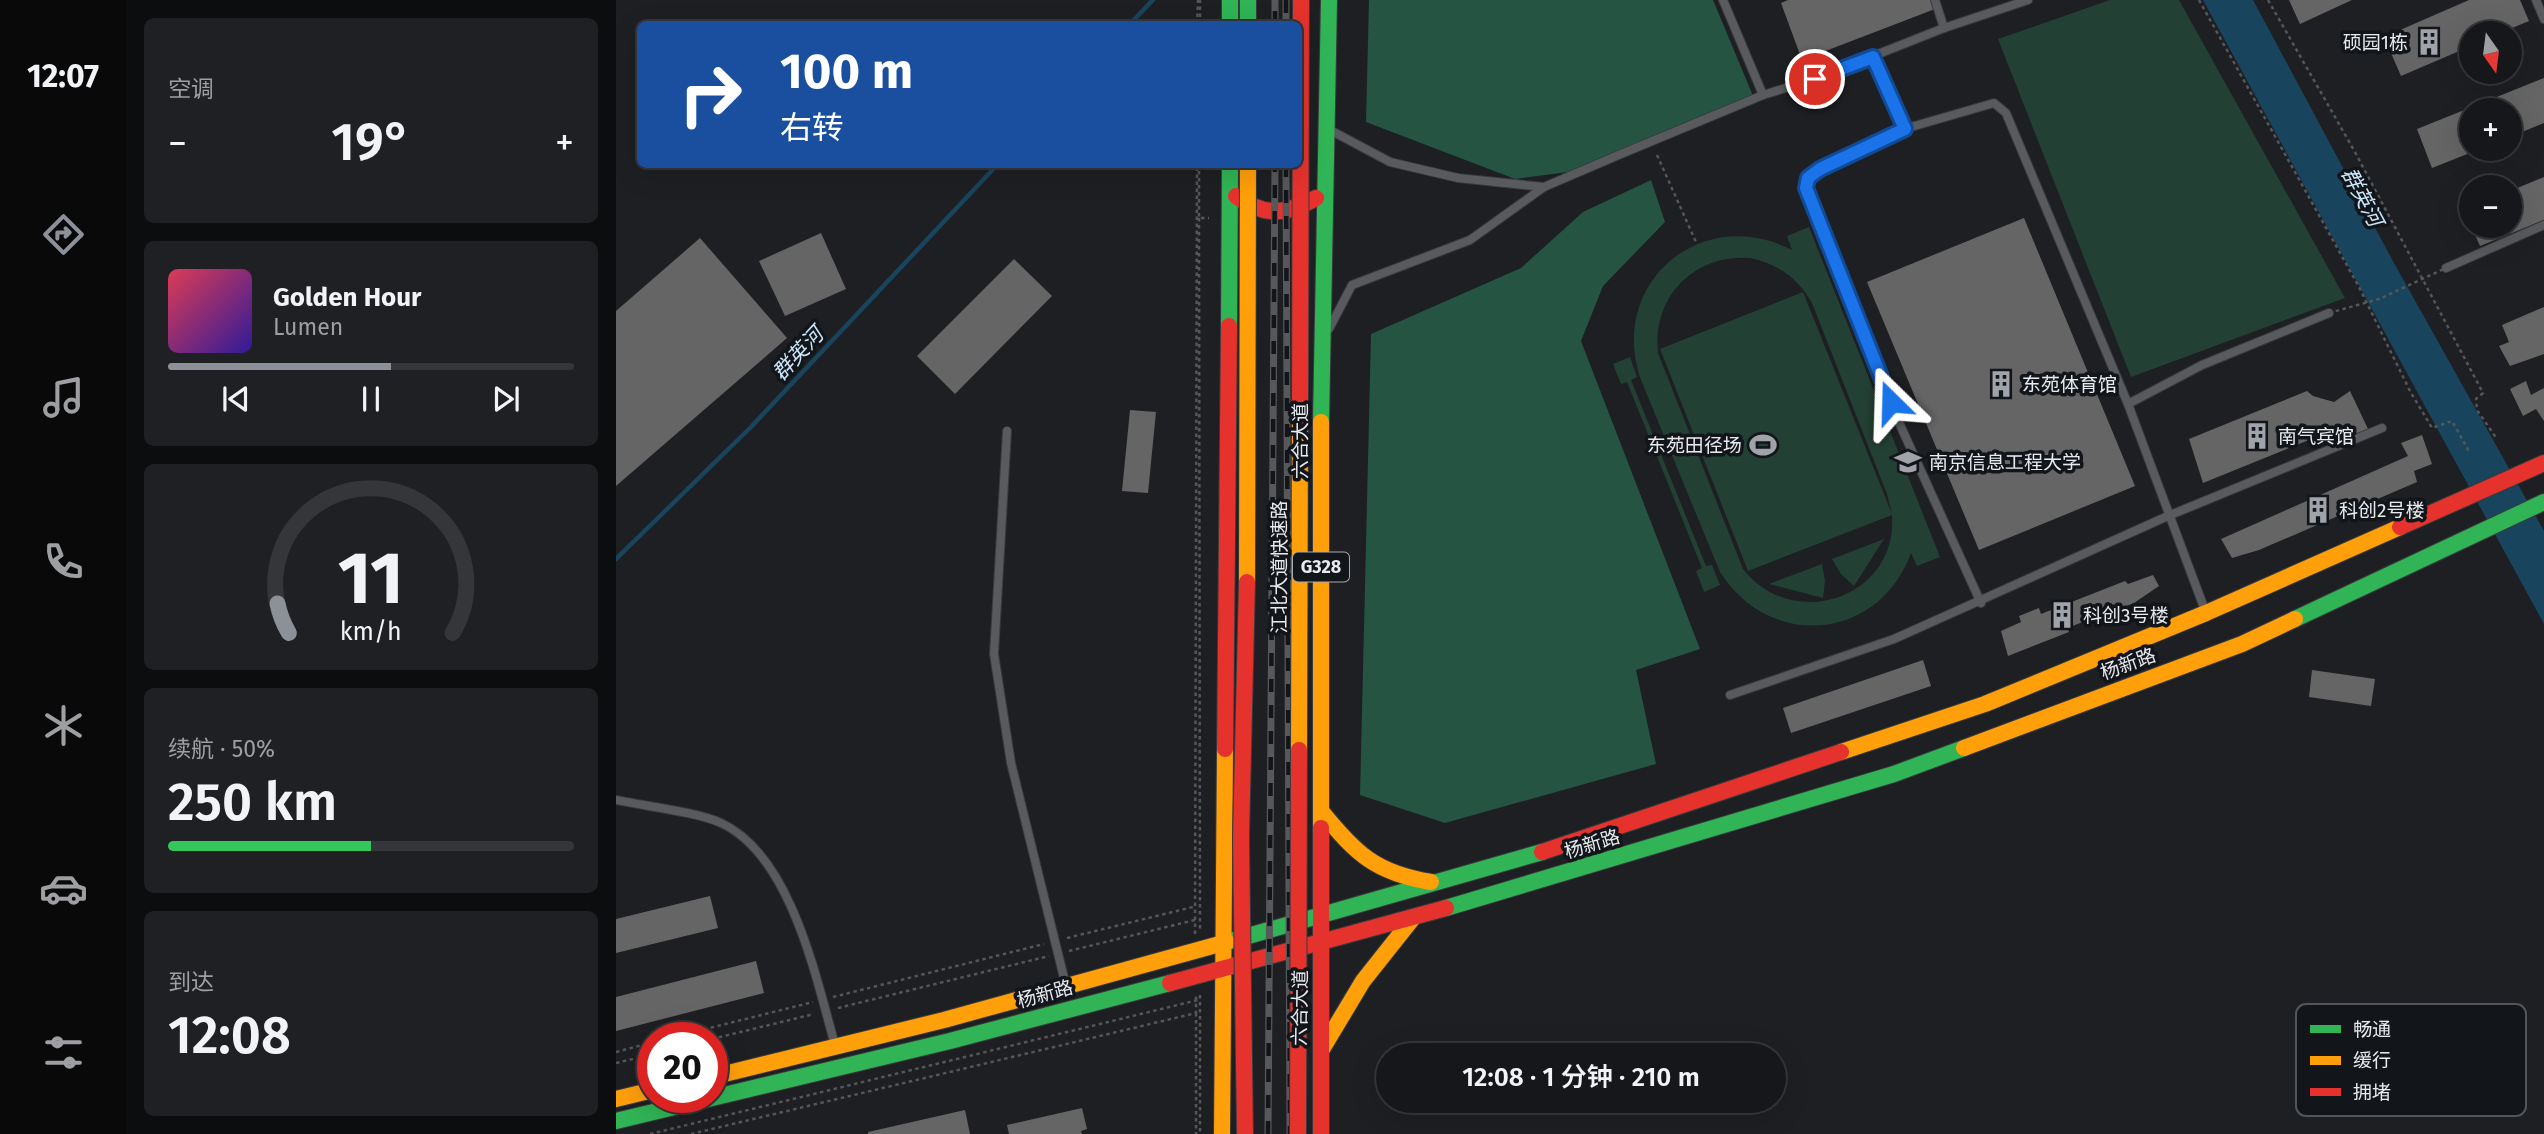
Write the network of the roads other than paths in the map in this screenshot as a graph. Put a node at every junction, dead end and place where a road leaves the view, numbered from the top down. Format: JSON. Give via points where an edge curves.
{"nodes":[{"id":1,"x":1230,"y":0,"type":"edge"},
{"id":2,"x":1248,"y":0,"type":"edge"},
{"id":3,"x":1301,"y":0,"type":"edge"},
{"id":4,"x":1329,"y":0,"type":"edge"},
{"id":5,"x":1723,"y":0,"type":"edge"},
{"id":6,"x":1935,"y":0,"type":"edge"},
{"id":7,"x":2028,"y":0,"type":"edge"},
{"id":8,"x":2536,"y":0,"type":"edge"},
{"id":9,"x":2544,"y":19,"type":"edge"},
{"id":10,"x":1230,"y":21,"type":"edge"},
{"id":11,"x":1248,"y":21,"type":"edge"},
{"id":12,"x":1301,"y":21,"type":"edge"},
{"id":13,"x":1944,"y":28,"type":"junction"},
{"id":14,"x":1873,"y":57,"type":"junction"},
{"id":15,"x":1763,"y":95,"type":"junction"},
{"id":16,"x":1327,"y":129,"type":"junction"},
{"id":17,"x":1905,"y":129,"type":"junction"},
{"id":18,"x":1230,"y":168,"type":"edge"},
{"id":19,"x":1248,"y":168,"type":"edge"},
{"id":20,"x":1301,"y":168,"type":"edge"},
{"id":21,"x":1544,"y":187,"type":"junction"},
{"id":22,"x":1230,"y":191,"type":"junction"},
{"id":23,"x":1326,"y":191,"type":"junction"},
{"id":24,"x":2544,"y":225,"type":"edge"},
{"id":25,"x":2446,"y":268,"type":"road end"},
{"id":26,"x":2329,"y":313,"type":"road end"},
{"id":27,"x":1321,"y":344,"type":"junction"},
{"id":28,"x":2128,"y":404,"type":"junction"},
{"id":29,"x":2382,"y":428,"type":"dead end"},
{"id":30,"x":1007,"y":431,"type":"dead end"},
{"id":31,"x":2544,"y":463,"type":"edge"},
{"id":32,"x":2544,"y":502,"type":"edge"},
{"id":33,"x":2168,"y":516,"type":"junction"},
{"id":34,"x":1981,"y":603,"type":"junction"},
{"id":35,"x":2206,"y":613,"type":"junction"},
{"id":36,"x":1730,"y":695,"type":"dead end"},
{"id":37,"x":616,"y":800,"type":"edge"},
{"id":38,"x":1322,"y":812,"type":"junction"},
{"id":39,"x":1440,"y":883,"type":"junction"},
{"id":40,"x":1322,"y":916,"type":"junction"},
{"id":41,"x":1413,"y":918,"type":"junction"},
{"id":42,"x":1221,"y":942,"type":"junction"},
{"id":43,"x":1322,"y":943,"type":"junction"},
{"id":44,"x":1223,"y":968,"type":"junction"},
{"id":45,"x":1066,"y":986,"type":"junction"},
{"id":46,"x":836,"y":1048,"type":"junction"},
{"id":47,"x":1321,"y":1051,"type":"junction"},
{"id":48,"x":728,"y":1073,"type":"edge"},
{"id":49,"x":637,"y":1094,"type":"edge"},
{"id":50,"x":616,"y":1099,"type":"edge"},
{"id":51,"x":616,"y":1121,"type":"edge"},
{"id":52,"x":1222,"y":1134,"type":"edge"},
{"id":53,"x":1245,"y":1134,"type":"edge"},
{"id":54,"x":1298,"y":1134,"type":"edge"},
{"id":55,"x":1321,"y":1134,"type":"edge"}],
"edges":[{"from":1,"to":10,"type":"main road"},
{"from":2,"to":11,"type":"main road"},
{"from":3,"to":12,"type":"main road","name":"江北大道快速路","number":"G328","bridge":true},
{"from":4,"to":16,"type":"main road","name":"六合大道","number":"G328"},
{"from":5,"to":15,"type":"lane"},
{"from":6,"to":13,"type":"lane"},
{"from":7,"to":13,"type":"lane"},
{"from":8,"to":9,"type":"lane"},
{"from":13,"to":14,"type":"lane"},
{"from":14,"to":15,"type":"lane"},
{"from":14,"to":17,"type":"lane"},
{"from":15,"to":21,"type":"lane"},
{"from":16,"to":21,"type":"lane","via":[[1390,162],[1458,178]]},
{"from":16,"to":23,"type":"main road","name":"六合大道","number":"G328"},
{"from":17,"to":28,"type":"lane","via":[[1994,103],[2006,113]]},
{"from":17,"to":34,"type":"lane","via":[[1820,169],[1808,178],[1806,188],[1901,427]]},
{"from":18,"to":22,"type":"main road"},
{"from":19,"to":53,"type":"main road","name":"江北大道快速路","bridge":true,"via":[[1247,624],[1241,838]]},
{"from":20,"to":54,"type":"main road","name":"江北大道快速路","number":"G328","bridge":true},
{"from":21,"to":27,"type":"lane","via":[[1470,240],[1352,285]]},
{"from":22,"to":23,"type":"main road","via":[[1256,212],[1293,212]]},
{"from":22,"to":42,"type":"main road"},
{"from":23,"to":27,"type":"main road","name":"六合大道","number":"G328"},
{"from":24,"to":25,"type":"lane"},
{"from":26,"to":28,"type":"lane","via":[[2202,365]]},
{"from":27,"to":38,"type":"main road","name":"六合大道","number":"G328"},
{"from":28,"to":33,"type":"lane"},
{"from":29,"to":33,"type":"lane"},
{"from":30,"to":45,"type":"lane","via":[[994,654],[1011,762]]},
{"from":31,"to":35,"type":"main road","name":"杨新路"},
{"from":32,"to":41,"type":"main road","name":"杨新路","via":[[2242,644],[1920,764]]},
{"from":33,"to":34,"type":"lane"},
{"from":33,"to":35,"type":"lane"},
{"from":34,"to":36,"type":"lane","via":[[1895,639]]},
{"from":35,"to":39,"type":"main road","name":"杨新路","via":[[1985,704]]},
{"from":37,"to":46,"type":"lane","via":[[720,822],[749,841],[778,881],[805,942]]},
{"from":38,"to":39,"type":"main road","via":[[1356,853],[1394,877]]},
{"from":38,"to":40,"type":"main road","name":"六合大道","number":"G328"},
{"from":39,"to":40,"type":"main road","name":"杨新路"},
{"from":40,"to":42,"type":"main road","name":"杨新路"},
{"from":40,"to":43,"type":"main road","name":"六合大道","number":"G328"},
{"from":41,"to":43,"type":"main road","name":"杨新路"},
{"from":41,"to":47,"type":"main road","via":[[1363,981]]},
{"from":42,"to":44,"type":"main road"},
{"from":42,"to":45,"type":"main road","name":"杨新路"},
{"from":43,"to":44,"type":"main road","name":"杨新路"},
{"from":43,"to":47,"type":"main road","name":"六合大道","number":"G328"},
{"from":44,"to":51,"type":"main road","name":"杨新路","via":[[950,1041]]},
{"from":44,"to":52,"type":"main road"},
{"from":45,"to":46,"type":"main road","name":"杨新路"},
{"from":46,"to":48,"type":"main road","name":"杨新路"},
{"from":47,"to":55,"type":"main road","name":"六合大道","number":"G328"},
{"from":49,"to":50,"type":"main road"}]}
